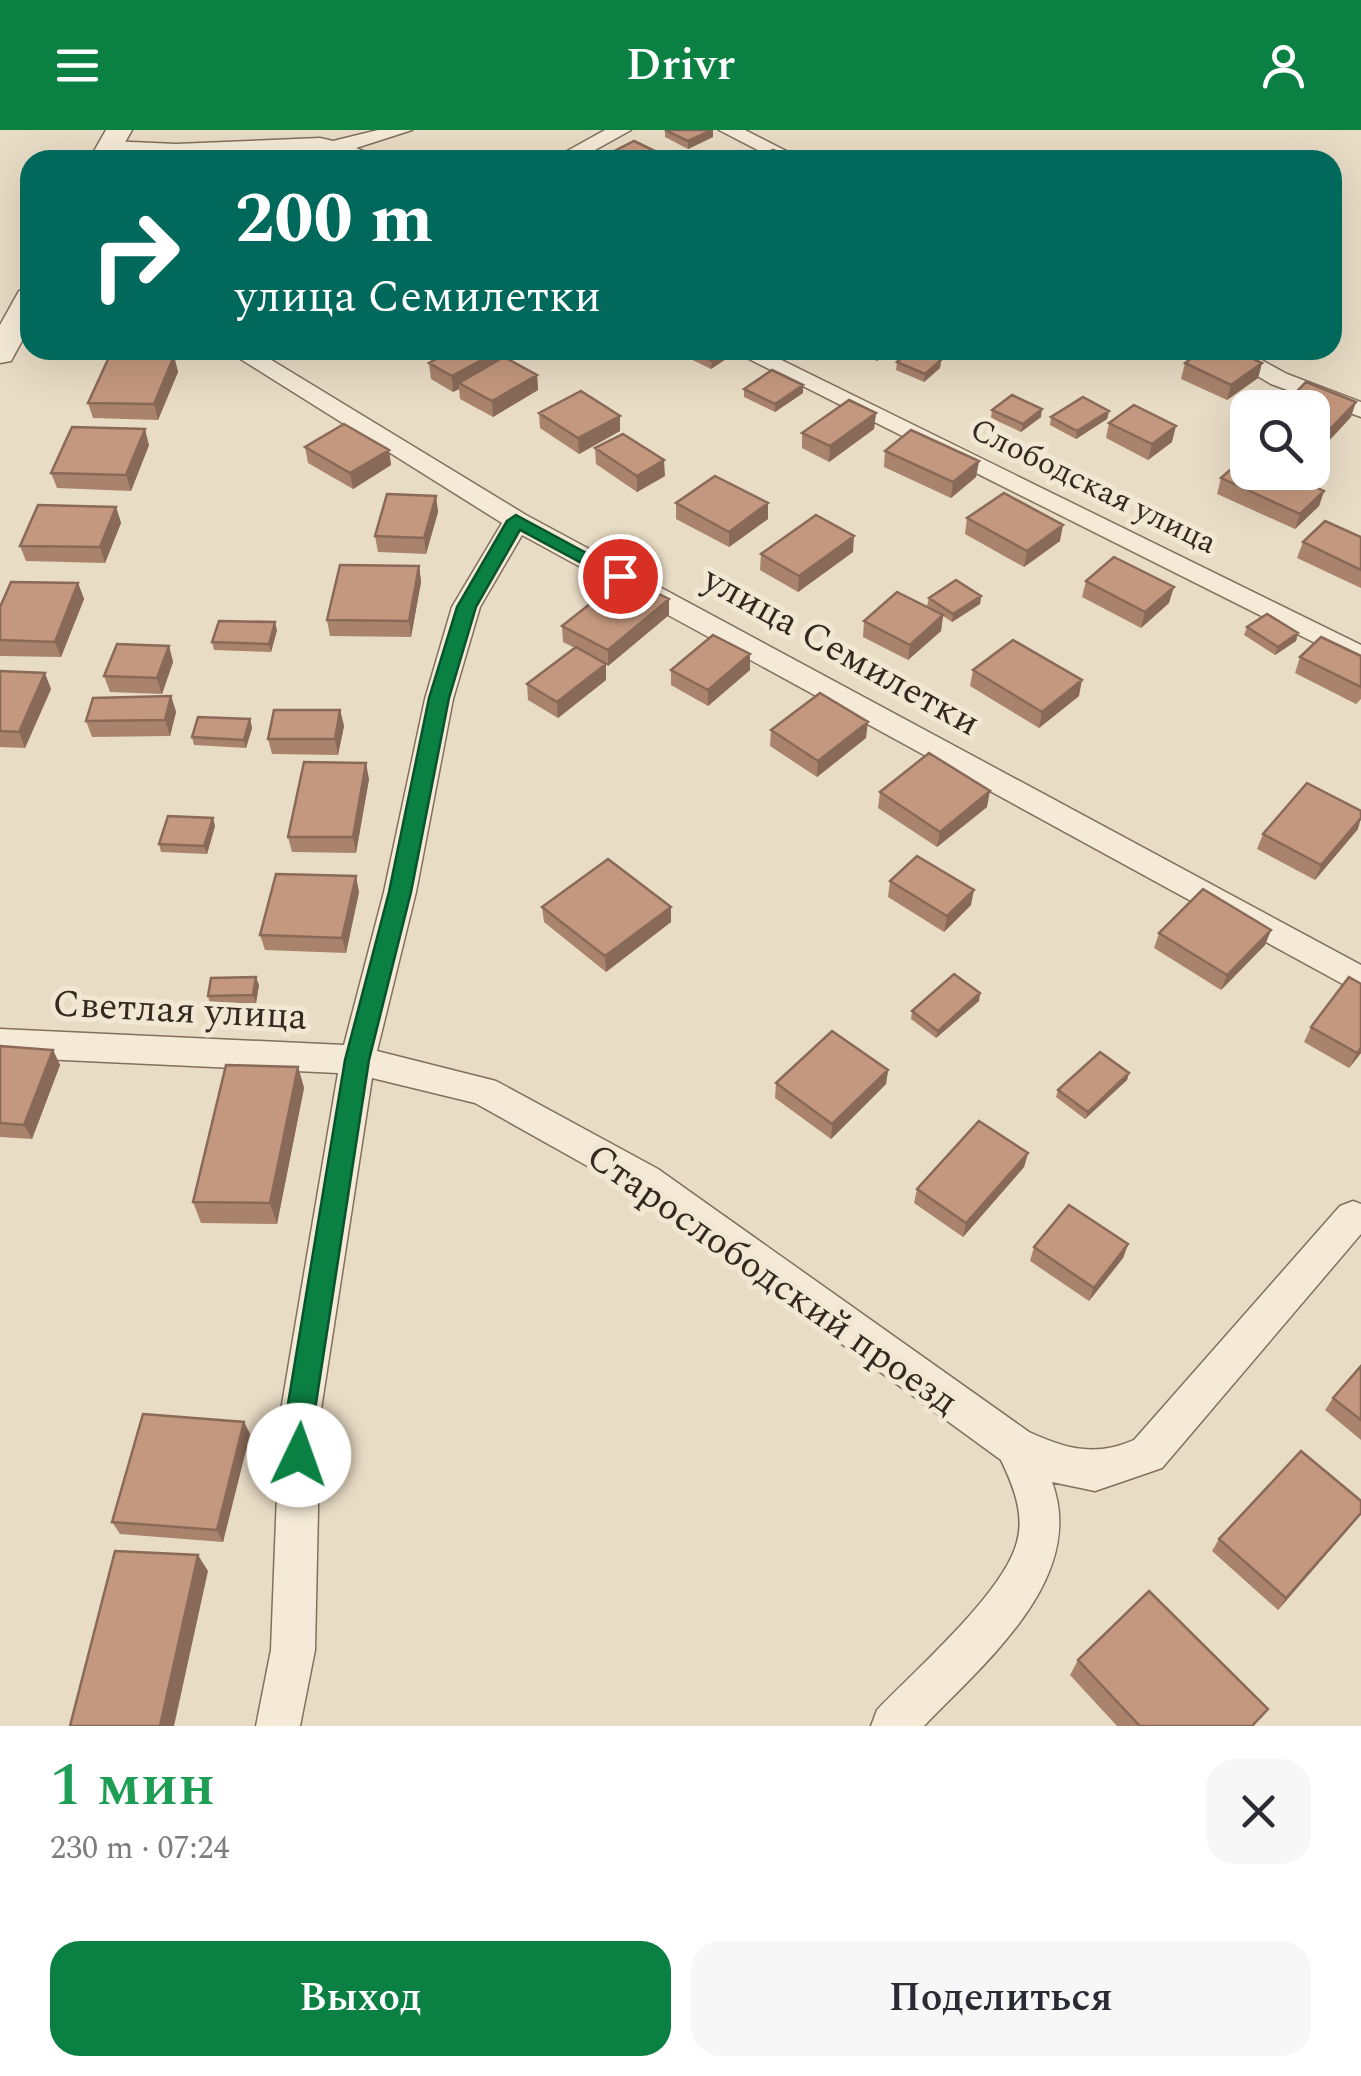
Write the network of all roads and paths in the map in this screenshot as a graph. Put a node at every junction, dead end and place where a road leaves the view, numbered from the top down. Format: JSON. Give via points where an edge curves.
{"nodes":[{"id":1,"x":402,"y":130,"type":"edge"},
{"id":2,"x":621,"y":130,"type":"edge"},
{"id":3,"x":729,"y":130,"type":"edge"},
{"id":4,"x":110,"y":146,"type":"edge"},
{"id":5,"x":336,"y":147,"type":"junction"},
{"id":6,"x":345,"y":150,"type":"edge"},
{"id":7,"x":581,"y":150,"type":"edge"},
{"id":8,"x":772,"y":150,"type":"edge"},
{"id":9,"x":20,"y":316,"type":"edge"},
{"id":10,"x":0,"y":354,"type":"edge"},
{"id":11,"x":254,"y":360,"type":"edge"},
{"id":12,"x":763,"y":360,"type":"edge"},
{"id":13,"x":1244,"y":360,"type":"edge"},
{"id":14,"x":1361,"y":410,"type":"edge"},
{"id":15,"x":516,"y":521,"type":"junction"},
{"id":16,"x":1361,"y":656,"type":"edge"},
{"id":17,"x":1361,"y":981,"type":"edge"},
{"id":18,"x":0,"y":1043,"type":"edge"},
{"id":19,"x":357,"y":1060,"type":"junction"},
{"id":20,"x":1353,"y":1217,"type":"dead end"},
{"id":21,"x":1015,"y":1446,"type":"junction"},
{"id":22,"x":278,"y":1726,"type":"edge"},
{"id":23,"x":893,"y":1726,"type":"edge"}],
"edges":[{"from":1,"to":5,"type":"street"},
{"from":2,"to":7,"type":"street"},
{"from":3,"to":8,"type":"street"},
{"from":4,"to":5,"type":"street"},
{"from":5,"to":6,"type":"street"},
{"from":9,"to":10,"type":"street"},
{"from":11,"to":15,"type":"street","name":"улица Семилетки"},
{"from":12,"to":16,"type":"street","name":"Слободская улица"},
{"from":13,"to":14,"type":"street"},
{"from":15,"to":17,"type":"street","name":"улица Семилетки"},
{"from":15,"to":19,"type":"street","via":[[466,607],[455,644]]},
{"from":18,"to":19,"type":"street","name":"Светлая улица"},
{"from":19,"to":21,"type":"street","name":"Старослободский проезд","via":[[484,1091],[645,1180]]},
{"from":19,"to":22,"type":"street","via":[[300,1416],[293,1650]]},
{"from":20,"to":21,"type":"street","name":"Старослободский проезд","via":[[1148,1454],[1108,1473],[1062,1468]]},
{"from":21,"to":23,"type":"street","via":[[1038,1493],[1040,1541],[1019,1587]]}]}
